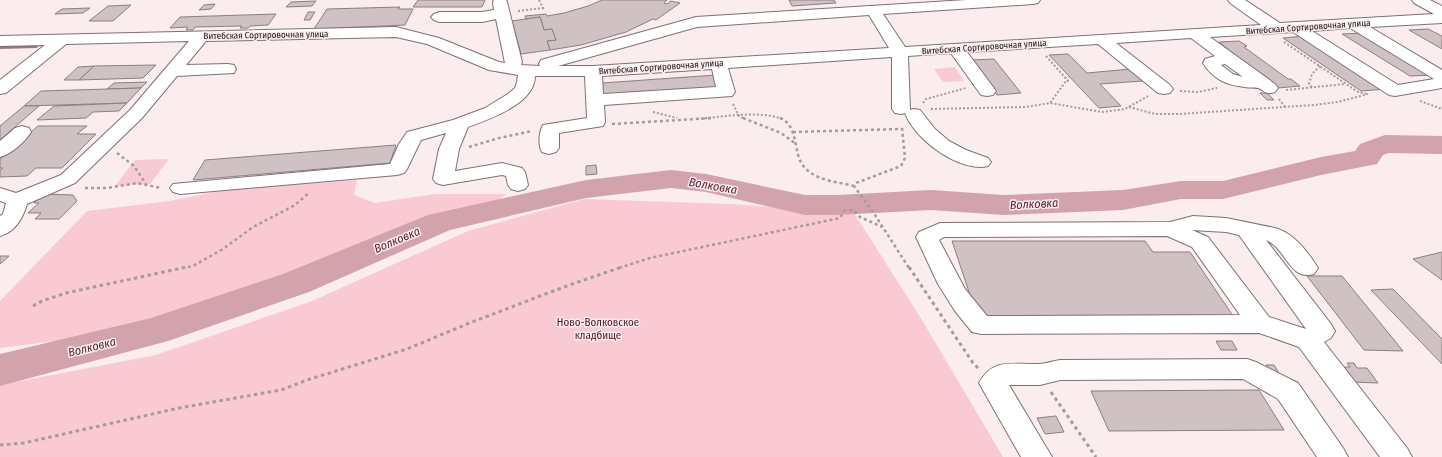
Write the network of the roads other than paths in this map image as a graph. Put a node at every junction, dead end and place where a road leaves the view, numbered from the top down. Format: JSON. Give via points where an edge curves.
{"nodes":[{"id":1,"x":1033,"y":0,"type":"edge"},
{"id":2,"x":1235,"y":0,"type":"edge"},
{"id":3,"x":1418,"y":0,"type":"edge"},
{"id":4,"x":998,"y":1,"type":"edge"},
{"id":5,"x":873,"y":10,"type":"junction"},
{"id":6,"x":1442,"y":12,"type":"edge"},
{"id":7,"x":439,"y":17,"type":"dead end"},
{"id":8,"x":1442,"y":18,"type":"edge"},
{"id":9,"x":1417,"y":20,"type":"junction"},
{"id":10,"x":1354,"y":24,"type":"junction"},
{"id":11,"x":1297,"y":28,"type":"junction"},
{"id":12,"x":1272,"y":29,"type":"junction"},
{"id":13,"x":1195,"y":34,"type":"junction"},
{"id":14,"x":1442,"y":34,"type":"edge"},
{"id":15,"x":202,"y":36,"type":"junction"},
{"id":16,"x":70,"y":37,"type":"junction"},
{"id":17,"x":1102,"y":40,"type":"junction"},
{"id":18,"x":0,"y":42,"type":"edge"},
{"id":19,"x":956,"y":49,"type":"junction"},
{"id":20,"x":900,"y":52,"type":"junction"},
{"id":21,"x":1228,"y":57,"type":"junction"},
{"id":22,"x":719,"y":64,"type":"junction"},
{"id":23,"x":228,"y":69,"type":"dead end"},
{"id":24,"x":518,"y":70,"type":"junction"},
{"id":25,"x":173,"y":71,"type":"junction"},
{"id":26,"x":593,"y":71,"type":"junction"},
{"id":27,"x":1442,"y":77,"type":"edge"},
{"id":28,"x":1442,"y":83,"type":"edge"},
{"id":29,"x":984,"y":87,"type":"road end"},
{"id":30,"x":0,"y":89,"type":"edge"},
{"id":31,"x":1164,"y":89,"type":"road end"},
{"id":32,"x":596,"y":100,"type":"junction"},
{"id":33,"x":460,"y":124,"type":"junction"},
{"id":34,"x":22,"y":132,"type":"dead end"},
{"id":35,"x":549,"y":148,"type":"dead end"},
{"id":36,"x":0,"y":151,"type":"edge"},
{"id":37,"x":981,"y":162,"type":"dead end"},
{"id":38,"x":518,"y":185,"type":"dead end"},
{"id":39,"x":180,"y":188,"type":"road end"},
{"id":40,"x":9,"y":197,"type":"edge"},
{"id":41,"x":1170,"y":228,"type":"junction"},
{"id":42,"x":0,"y":229,"type":"edge"},
{"id":43,"x":1246,"y":229,"type":"junction"},
{"id":44,"x":1306,"y":268,"type":"dead end"},
{"id":45,"x":1260,"y":324,"type":"junction"},
{"id":46,"x":1308,"y":340,"type":"junction"},
{"id":47,"x":1037,"y":457,"type":"edge"},
{"id":48,"x":1333,"y":457,"type":"edge"},
{"id":49,"x":1397,"y":457,"type":"edge"}],
"edges":[{"from":1,"to":4,"type":"street","name":"Витебская Сортировочная улица"},
{"from":2,"to":12,"type":"street"},
{"from":3,"to":6,"type":"street"},
{"from":4,"to":5,"type":"street","name":"Витебская Сортировочная улица"},
{"from":5,"to":20,"type":"street"},
{"from":5,"to":24,"type":"street","name":"Витебская Сортировочная улица","via":[[696,22]]},
{"from":7,"to":24,"type":"street","via":[[482,17],[501,7]]},
{"from":8,"to":9,"type":"street","name":"Витебская Сортировочная улица"},
{"from":9,"to":10,"type":"street","name":"Витебская Сортировочная улица"},
{"from":9,"to":14,"type":"street"},
{"from":10,"to":11,"type":"street","name":"Витебская Сортировочная улица"},
{"from":10,"to":27,"type":"street"},
{"from":11,"to":12,"type":"street","name":"Витебская Сортировочная улица"},
{"from":11,"to":28,"type":"street","via":[[1395,91]]},
{"from":12,"to":13,"type":"street","name":"Витебская Сортировочная улица"},
{"from":13,"to":17,"type":"street","name":"Витебская Сортировочная улица"},
{"from":13,"to":21,"type":"street"},
{"from":15,"to":16,"type":"street","name":"Витебская Сортировочная улица","via":[[154,33]]},
{"from":15,"to":24,"type":"street","name":"Витебская Сортировочная улица","via":[[274,30],[396,32],[433,41],[495,66]]},
{"from":15,"to":25,"type":"street"},
{"from":16,"to":18,"type":"street","name":"Витебская Сортировочная улица"},
{"from":16,"to":30,"type":"street"},
{"from":17,"to":19,"type":"street","name":"Витебская Сортировочная улица"},
{"from":17,"to":31,"type":"street","via":[[1120,62]]},
{"from":19,"to":20,"type":"street","name":"Витебская Сортировочная улица"},
{"from":19,"to":29,"type":"street"},
{"from":20,"to":22,"type":"street","name":"Витебская Сортировочная улица"},
{"from":20,"to":37,"type":"street","via":[[913,111],[926,132],[941,146]]},
{"from":21,"to":21,"type":"street","via":[[1266,86],[1235,81],[1215,70],[1211,63]]},
{"from":22,"to":26,"type":"street","name":"Витебская Сортировочная улица"},
{"from":22,"to":32,"type":"street","via":[[726,92]]},
{"from":23,"to":25,"type":"street"},
{"from":24,"to":26,"type":"street","name":"Витебская Сортировочная улица"},
{"from":24,"to":33,"type":"street","via":[[526,82],[514,98],[491,112]]},
{"from":25,"to":40,"type":"street","via":[[136,114],[68,179]]},
{"from":26,"to":32,"type":"street"},
{"from":32,"to":35,"type":"street","via":[[596,122],[550,129]]},
{"from":33,"to":38,"type":"street","via":[[448,154],[443,179],[502,169],[515,172]]},
{"from":33,"to":39,"type":"street","via":[[414,136],[409,141],[402,162],[385,179],[319,177]]},
{"from":34,"to":36,"type":"street"},
{"from":40,"to":42,"type":"street","via":[[13,216]]},
{"from":41,"to":43,"type":"street","via":[[1193,223]]},
{"from":41,"to":45,"type":"street","via":[[1200,242]]},
{"from":41,"to":45,"type":"street","via":[[940,230],[927,237],[948,282],[967,312],[981,325]]},
{"from":43,"to":44,"type":"street","via":[[1275,235],[1285,242]]},
{"from":43,"to":46,"type":"street","via":[[1322,331]]},
{"from":45,"to":46,"type":"street"},
{"from":46,"to":49,"type":"street"},
{"from":47,"to":48,"type":"street","via":[[993,383],[1003,374],[1040,375],[1060,370],[1248,370],[1288,391]]}]}
